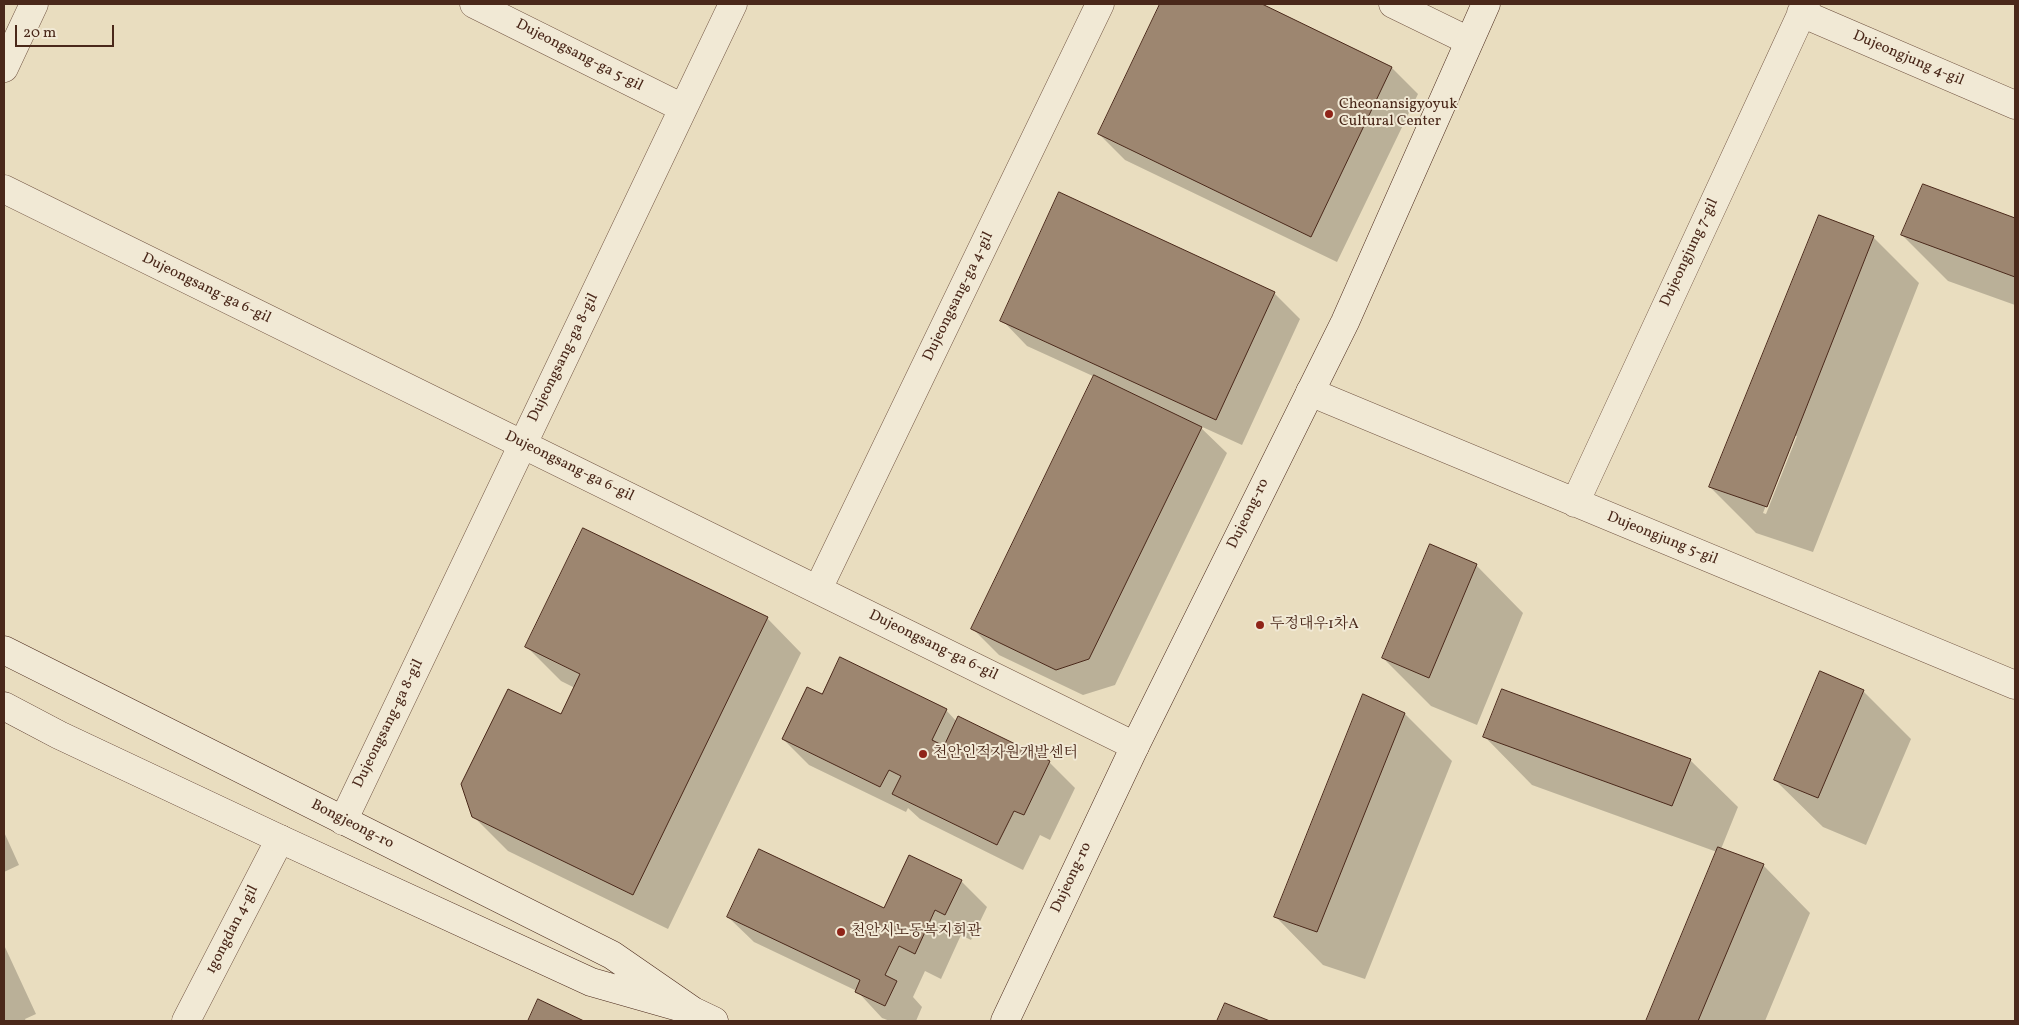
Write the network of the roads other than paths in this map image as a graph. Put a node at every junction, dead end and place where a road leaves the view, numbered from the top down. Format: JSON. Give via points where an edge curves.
{"nodes":[{"id":1,"x":34,"y":4,"type":"edge"},
{"id":2,"x":474,"y":4,"type":"edge"},
{"id":3,"x":733,"y":4,"type":"edge"},
{"id":4,"x":1100,"y":4,"type":"edge"},
{"id":5,"x":1392,"y":4,"type":"edge"},
{"id":6,"x":1486,"y":4,"type":"edge"},
{"id":7,"x":1803,"y":9,"type":"edge"},
{"id":8,"x":1469,"y":41,"type":"junction"},
{"id":9,"x":4,"y":68,"type":"edge"},
{"id":10,"x":2015,"y":105,"type":"edge"},
{"id":11,"x":683,"y":108,"type":"junction"},
{"id":12,"x":4,"y":189,"type":"edge"},
{"id":13,"x":1310,"y":392,"type":"junction"},
{"id":14,"x":523,"y":445,"type":"junction"},
{"id":15,"x":1575,"y":503,"type":"junction"},
{"id":16,"x":818,"y":589,"type":"junction"},
{"id":17,"x":4,"y":650,"type":"edge"},
{"id":18,"x":2015,"y":685,"type":"edge"},
{"id":19,"x":4,"y":706,"type":"edge"},
{"id":20,"x":1135,"y":746,"type":"junction"},
{"id":21,"x":343,"y":821,"type":"junction"},
{"id":22,"x":280,"y":839,"type":"junction"},
{"id":23,"x":703,"y":1016,"type":"edge"},
{"id":24,"x":186,"y":1021,"type":"edge"},
{"id":25,"x":1004,"y":1021,"type":"edge"}],
"edges":[{"from":1,"to":9,"type":"street"},
{"from":2,"to":11,"type":"street","name":"Dujeongsang-ga 5-gil"},
{"from":3,"to":11,"type":"street","name":"Dujeongsang-ga 8-gil"},
{"from":4,"to":16,"type":"street","name":"Dujeongsang-ga 4-gil"},
{"from":5,"to":8,"type":"street"},
{"from":6,"to":8,"type":"street","name":"Dujeong-ro"},
{"from":7,"to":10,"type":"street","name":"Dujeongjung 4-gil"},
{"from":7,"to":15,"type":"street","name":"Dujeongjung 7-gil"},
{"from":8,"to":13,"type":"street","name":"Dujeong-ro","via":[[1345,322]]},
{"from":11,"to":14,"type":"street","name":"Dujeongsang-ga 8-gil"},
{"from":12,"to":14,"type":"street","name":"Dujeongsang-ga 6-gil"},
{"from":13,"to":15,"type":"street","name":"Dujeongjung 5-gil"},
{"from":13,"to":20,"type":"street","name":"Dujeong-ro"},
{"from":14,"to":16,"type":"street","name":"Dujeongsang-ga 6-gil"},
{"from":14,"to":21,"type":"street","name":"Dujeongsang-ga 8-gil"},
{"from":15,"to":18,"type":"street","name":"Dujeongjung 5-gil"},
{"from":16,"to":20,"type":"street","name":"Dujeongsang-ga 6-gil"},
{"from":17,"to":21,"type":"street","name":"Bongjeong-ro"},
{"from":19,"to":22,"type":"street","name":"Bongjeong-ro"},
{"from":20,"to":25,"type":"street","name":"Dujeong-ro"},
{"from":21,"to":23,"type":"street","name":"Bongjeong-ro","via":[[612,955]]},
{"from":22,"to":23,"type":"street","name":"Bongjeong-ro","via":[[591,982]]},
{"from":22,"to":24,"type":"street","name":"1gongdan 4-gil"}]}
